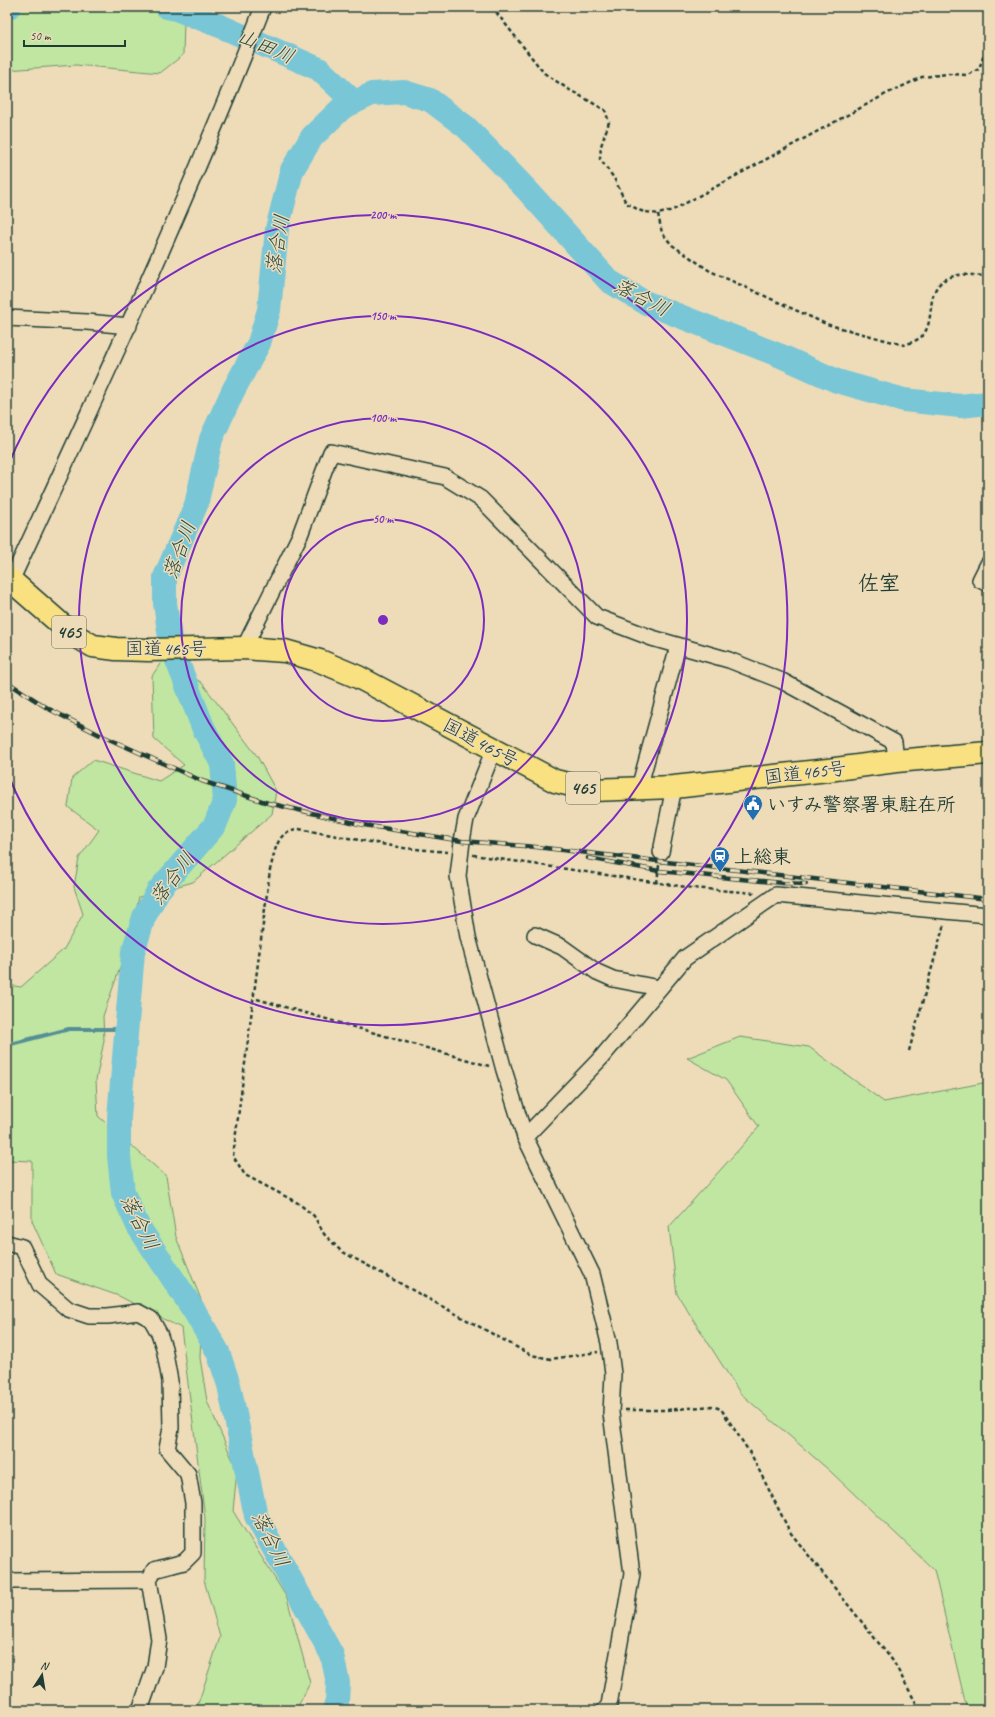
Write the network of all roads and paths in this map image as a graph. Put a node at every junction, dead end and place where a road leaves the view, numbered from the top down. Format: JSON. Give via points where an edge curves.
{"nodes":[{"id":1,"x":263,"y":7,"type":"edge"},
{"id":2,"x":492,"y":7,"type":"edge"},
{"id":3,"x":988,"y":43,"type":"edge"},
{"id":4,"x":658,"y":214,"type":"junction"},
{"id":5,"x":988,"y":276,"type":"edge"},
{"id":6,"x":7,"y":318,"type":"edge"},
{"id":7,"x":129,"y":326,"type":"junction"},
{"id":8,"x":988,"y":564,"type":"edge"},
{"id":9,"x":9,"y":579,"type":"edge"},
{"id":10,"x":988,"y":584,"type":"edge"},
{"id":11,"x":678,"y":646,"type":"junction"},
{"id":12,"x":244,"y":648,"type":"junction"},
{"id":13,"x":494,"y":749,"type":"junction"},
{"id":14,"x":988,"y":753,"type":"edge"},
{"id":15,"x":896,"y":761,"type":"junction"},
{"id":16,"x":674,"y":787,"type":"junction"},
{"id":17,"x":639,"y":788,"type":"junction"},
{"id":18,"x":661,"y":852,"type":"joint"},
{"id":19,"x":460,"y":854,"type":"junction"},
{"id":20,"x":658,"y":876,"type":"junction"},
{"id":21,"x":662,"y":876,"type":"dead end"},
{"id":22,"x":657,"y":883,"type":"junction"},
{"id":23,"x":776,"y":895,"type":"junction"},
{"id":24,"x":948,"y":910,"type":"junction"},
{"id":25,"x":988,"y":915,"type":"edge"},
{"id":26,"x":535,"y":936,"type":"dead end"},
{"id":27,"x":659,"y":988,"type":"junction"},
{"id":28,"x":257,"y":999,"type":"dead end"},
{"id":29,"x":908,"y":1051,"type":"dead end"},
{"id":30,"x":504,"y":1070,"type":"junction"},
{"id":31,"x":525,"y":1137,"type":"junction"},
{"id":32,"x":7,"y":1243,"type":"edge"},
{"id":33,"x":610,"y":1351,"type":"junction"},
{"id":34,"x":611,"y":1413,"type":"junction"},
{"id":35,"x":149,"y":1580,"type":"junction"},
{"id":36,"x":7,"y":1581,"type":"edge"},
{"id":37,"x":140,"y":1710,"type":"edge"},
{"id":38,"x":606,"y":1710,"type":"edge"},
{"id":39,"x":920,"y":1710,"type":"edge"}],
"edges":[{"from":1,"to":7,"type":"street"},
{"from":2,"to":4,"type":"path","via":[[544,73],[605,110],[609,122],[601,146],[600,159],[614,178],[626,203],[641,211]]},
{"from":3,"to":4,"type":"path","via":[[979,69],[968,75],[922,77],[673,210]]},
{"from":4,"to":5,"type":"path","via":[[662,232],[672,245],[710,271],[826,324],[904,345],[922,336],[932,296],[945,280],[955,275]]},
{"from":6,"to":7,"type":"street"},
{"from":7,"to":9,"type":"street"},
{"from":8,"to":10,"type":"street","via":[[980,580]]},
{"from":9,"to":12,"type":"highway","name":"国道465号","number":"465","via":[[71,633],[93,646],[148,650]]},
{"from":11,"to":12,"type":"street","via":[[597,617],[481,499],[445,477],[331,452],[300,535]]},
{"from":11,"to":15,"type":"street","via":[[729,660],[782,681],[894,742]]},
{"from":11,"to":17,"type":"street"},
{"from":12,"to":13,"type":"highway","name":"国道465号","number":"465","via":[[285,651],[320,661]]},
{"from":13,"to":17,"type":"highway","name":"国道465号","number":"465","via":[[555,781],[592,790]]},
{"from":13,"to":19,"type":"street","via":[[466,819]]},
{"from":14,"to":15,"type":"highway","name":"国道465号","number":"465"},
{"from":15,"to":16,"type":"highway","name":"国道465号","number":"465"},
{"from":16,"to":17,"type":"highway","name":"国道465号","number":"465"},
{"from":16,"to":18,"type":"street"},
{"from":18,"to":20,"type":"path"},
{"from":19,"to":22,"type":"path"},
{"from":19,"to":30,"type":"street","via":[[458,876],[468,937]]},
{"from":19,"to":33,"type":"path","via":[[404,848],[299,829],[290,830],[280,837],[270,870],[233,1156],[245,1175],[298,1202],[314,1216],[324,1234],[341,1251],[531,1355],[552,1360]]},
{"from":20,"to":21,"type":"path"},
{"from":20,"to":22,"type":"path"},
{"from":22,"to":23,"type":"path"},
{"from":23,"to":24,"type":"street"},
{"from":23,"to":27,"type":"street","via":[[685,958]]},
{"from":24,"to":25,"type":"street"},
{"from":24,"to":29,"type":"path"},
{"from":26,"to":27,"type":"street","via":[[562,947],[608,977]]},
{"from":27,"to":31,"type":"street","via":[[601,1058]]},
{"from":28,"to":30,"type":"path"},
{"from":30,"to":31,"type":"street"},
{"from":31,"to":33,"type":"street","via":[[592,1274]]},
{"from":32,"to":35,"type":"street","via":[[22,1248],[40,1285],[68,1309],[89,1316],[138,1312],[151,1319],[159,1333],[170,1381],[171,1428],[167,1449],[188,1474],[193,1503],[193,1553],[184,1562],[154,1570]]},
{"from":33,"to":34,"type":"street","via":[[613,1374]]},
{"from":34,"to":38,"type":"street","via":[[632,1574],[609,1705]]},
{"from":34,"to":39,"type":"path","via":[[616,1410],[666,1410],[712,1406],[721,1409],[752,1456],[790,1532],[893,1661]]},
{"from":35,"to":36,"type":"street"},
{"from":35,"to":37,"type":"street","via":[[159,1640],[155,1667]]}]}
